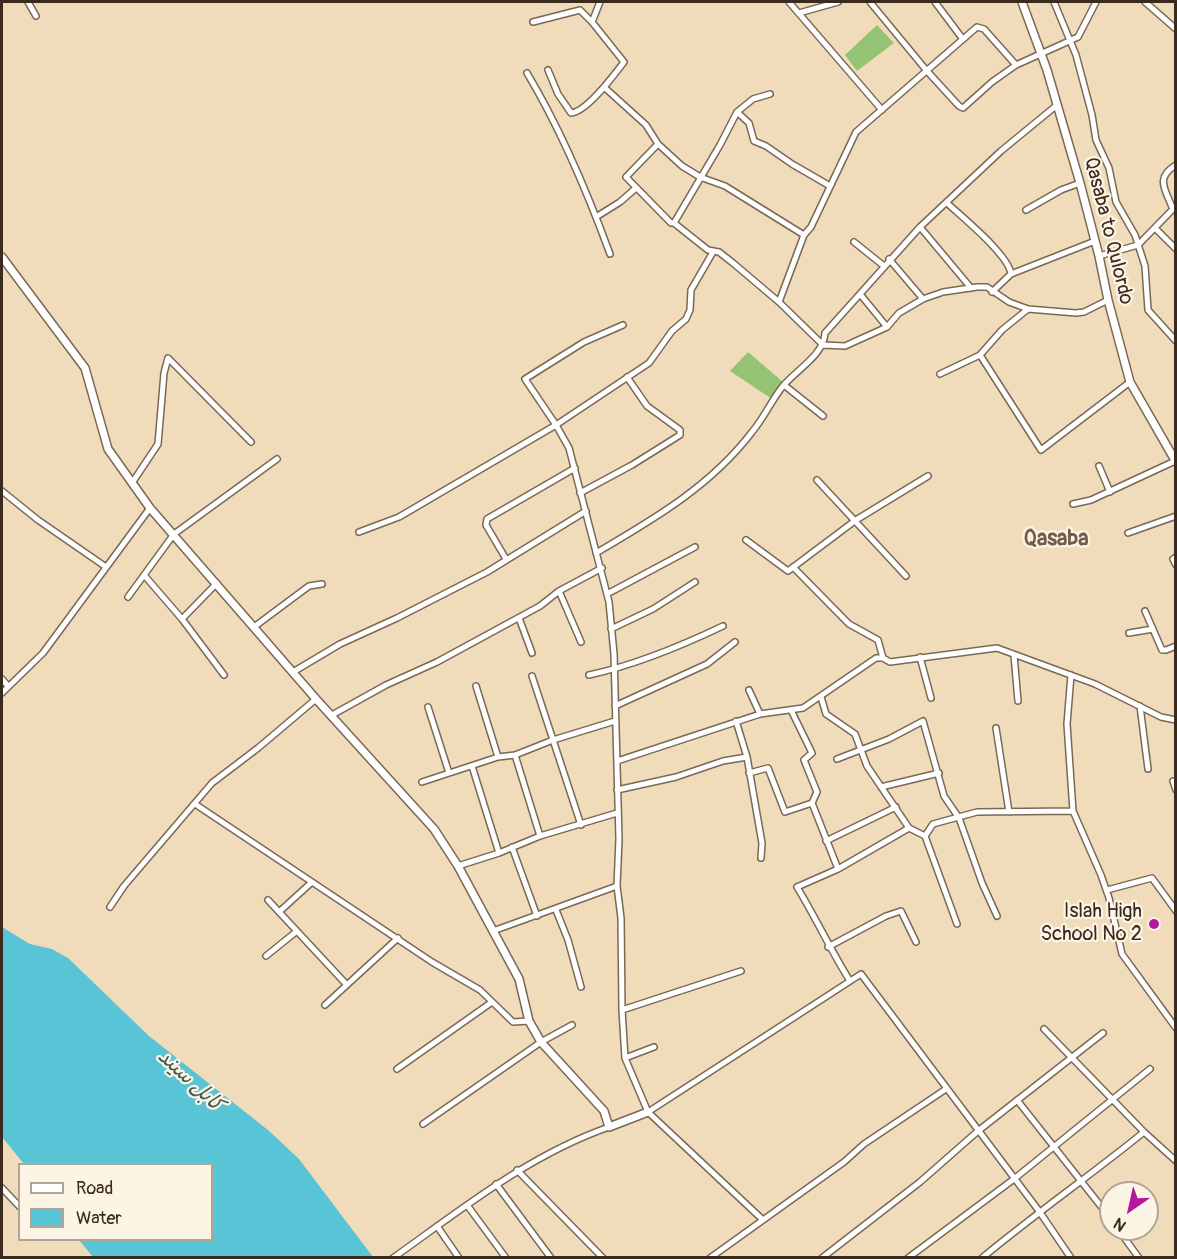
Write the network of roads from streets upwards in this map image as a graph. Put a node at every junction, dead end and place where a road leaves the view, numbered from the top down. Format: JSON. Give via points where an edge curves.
{"nodes":[{"id":1,"x":28,"y":2,"type":"edge"},
{"id":2,"x":600,"y":2,"type":"edge"},
{"id":3,"x":789,"y":2,"type":"edge"},
{"id":4,"x":838,"y":2,"type":"edge"},
{"id":5,"x":870,"y":2,"type":"edge"},
{"id":6,"x":935,"y":2,"type":"edge"},
{"id":7,"x":1022,"y":2,"type":"edge"},
{"id":8,"x":1053,"y":2,"type":"edge"},
{"id":9,"x":1096,"y":2,"type":"edge"},
{"id":10,"x":1145,"y":2,"type":"edge"},
{"id":11,"x":799,"y":13,"type":"junction"},
{"id":12,"x":36,"y":16,"type":"dead end"},
{"id":13,"x":533,"y":22,"type":"dead end"},
{"id":14,"x":592,"y":22,"type":"junction"},
{"id":15,"x":1176,"y":29,"type":"edge"},
{"id":16,"x":962,"y":38,"type":"junction"},
{"id":17,"x":1070,"y":41,"type":"junction"},
{"id":18,"x":1040,"y":54,"type":"junction"},
{"id":19,"x":1016,"y":65,"type":"junction"},
{"id":20,"x":548,"y":70,"type":"dead end"},
{"id":21,"x":927,"y":71,"type":"junction"},
{"id":22,"x":527,"y":73,"type":"dead end"},
{"id":23,"x":604,"y":87,"type":"junction"},
{"id":24,"x":770,"y":94,"type":"dead end"},
{"id":25,"x":1057,"y":105,"type":"junction"},
{"id":26,"x":882,"y":111,"type":"junction"},
{"id":27,"x":737,"y":112,"type":"junction"},
{"id":28,"x":658,"y":144,"type":"junction"},
{"id":29,"x":1176,"y":165,"type":"edge"},
{"id":30,"x":700,"y":177,"type":"junction"},
{"id":31,"x":1080,"y":183,"type":"junction"},
{"id":32,"x":830,"y":186,"type":"junction"},
{"id":33,"x":636,"y":188,"type":"junction"},
{"id":34,"x":947,"y":203,"type":"junction"},
{"id":35,"x":1174,"y":206,"type":"edge"},
{"id":36,"x":1026,"y":210,"type":"dead end"},
{"id":37,"x":596,"y":217,"type":"junction"},
{"id":38,"x":674,"y":223,"type":"junction"},
{"id":39,"x":920,"y":227,"type":"junction"},
{"id":40,"x":1155,"y":228,"type":"junction"},
{"id":41,"x":804,"y":235,"type":"junction"},
{"id":42,"x":1095,"y":241,"type":"junction"},
{"id":43,"x":854,"y":242,"type":"dead end"},
{"id":44,"x":1138,"y":244,"type":"junction"},
{"id":45,"x":1176,"y":249,"type":"edge"},
{"id":46,"x":713,"y":252,"type":"junction"},
{"id":47,"x":610,"y":254,"type":"dead end"},
{"id":48,"x":1099,"y":256,"type":"junction"},
{"id":49,"x":2,"y":257,"type":"edge"},
{"id":50,"x":889,"y":260,"type":"junction"},
{"id":51,"x":884,"y":266,"type":"junction"},
{"id":52,"x":1011,"y":274,"type":"junction"},
{"id":53,"x":970,"y":288,"type":"junction"},
{"id":54,"x":992,"y":292,"type":"junction"},
{"id":55,"x":860,"y":294,"type":"junction"},
{"id":56,"x":923,"y":298,"type":"junction"},
{"id":57,"x":1108,"y":300,"type":"junction"},
{"id":58,"x":780,"y":302,"type":"junction"},
{"id":59,"x":1028,"y":309,"type":"junction"},
{"id":60,"x":623,"y":325,"type":"dead end"},
{"id":61,"x":887,"y":327,"type":"junction"},
{"id":62,"x":1176,"y":341,"type":"edge"},
{"id":63,"x":823,"y":345,"type":"junction"},
{"id":64,"x":980,"y":355,"type":"junction"},
{"id":65,"x":940,"y":375,"type":"dead end"},
{"id":66,"x":627,"y":377,"type":"junction"},
{"id":67,"x":1130,"y":382,"type":"junction"},
{"id":68,"x":784,"y":386,"type":"junction"},
{"id":69,"x":823,"y":416,"type":"dead end"},
{"id":70,"x":556,"y":425,"type":"junction"},
{"id":71,"x":250,"y":442,"type":"dead end"},
{"id":72,"x":278,"y":459,"type":"dead end"},
{"id":73,"x":1175,"y":461,"type":"edge"},
{"id":74,"x":1099,"y":466,"type":"dead end"},
{"id":75,"x":575,"y":468,"type":"junction"},
{"id":76,"x":928,"y":476,"type":"dead end"},
{"id":77,"x":817,"y":480,"type":"dead end"},
{"id":78,"x":132,"y":483,"type":"junction"},
{"id":79,"x":2,"y":491,"type":"edge"},
{"id":80,"x":1110,"y":492,"type":"junction"},
{"id":81,"x":580,"y":493,"type":"junction"},
{"id":82,"x":1073,"y":504,"type":"dead end"},
{"id":83,"x":150,"y":508,"type":"junction"},
{"id":84,"x":586,"y":511,"type":"junction"},
{"id":85,"x":1176,"y":516,"type":"edge"},
{"id":86,"x":856,"y":520,"type":"junction"},
{"id":87,"x":359,"y":532,"type":"dead end"},
{"id":88,"x":1128,"y":533,"type":"dead end"},
{"id":89,"x":174,"y":534,"type":"junction"},
{"id":90,"x":746,"y":540,"type":"dead end"},
{"id":91,"x":695,"y":547,"type":"dead end"},
{"id":92,"x":596,"y":553,"type":"junction"},
{"id":93,"x":1176,"y":557,"type":"edge"},
{"id":94,"x":506,"y":559,"type":"junction"},
{"id":95,"x":1176,"y":565,"type":"edge"},
{"id":96,"x":106,"y":567,"type":"junction"},
{"id":97,"x":793,"y":567,"type":"junction"},
{"id":98,"x":602,"y":568,"type":"junction"},
{"id":99,"x":144,"y":575,"type":"junction"},
{"id":100,"x":906,"y":576,"type":"dead end"},
{"id":101,"x":695,"y":582,"type":"dead end"},
{"id":102,"x":217,"y":584,"type":"junction"},
{"id":103,"x":322,"y":584,"type":"dead end"},
{"id":104,"x":559,"y":591,"type":"junction"},
{"id":105,"x":607,"y":594,"type":"junction"},
{"id":106,"x":128,"y":597,"type":"dead end"},
{"id":107,"x":1145,"y":611,"type":"dead end"},
{"id":108,"x":519,"y":618,"type":"junction"},
{"id":109,"x":182,"y":619,"type":"junction"},
{"id":110,"x":723,"y":626,"type":"dead end"},
{"id":111,"x":254,"y":627,"type":"junction"},
{"id":112,"x":611,"y":629,"type":"junction"},
{"id":113,"x":1153,"y":629,"type":"junction"},
{"id":114,"x":1129,"y":633,"type":"dead end"},
{"id":115,"x":581,"y":642,"type":"dead end"},
{"id":116,"x":735,"y":642,"type":"dead end"},
{"id":117,"x":1176,"y":646,"type":"edge"},
{"id":118,"x":532,"y":653,"type":"dead end"},
{"id":119,"x":1014,"y":655,"type":"junction"},
{"id":120,"x":920,"y":657,"type":"junction"},
{"id":121,"x":883,"y":658,"type":"junction"},
{"id":122,"x":614,"y":670,"type":"junction"},
{"id":123,"x":293,"y":672,"type":"junction"},
{"id":124,"x":224,"y":675,"type":"dead end"},
{"id":125,"x":589,"y":675,"type":"dead end"},
{"id":126,"x":1071,"y":675,"type":"junction"},
{"id":127,"x":532,"y":676,"type":"dead end"},
{"id":128,"x":2,"y":679,"type":"edge"},
{"id":129,"x":8,"y":686,"type":"junction"},
{"id":130,"x":476,"y":686,"type":"dead end"},
{"id":131,"x":749,"y":690,"type":"dead end"},
{"id":132,"x":2,"y":693,"type":"edge"},
{"id":133,"x":821,"y":697,"type":"junction"},
{"id":134,"x":931,"y":698,"type":"dead end"},
{"id":135,"x":316,"y":699,"type":"junction"},
{"id":136,"x":1018,"y":701,"type":"dead end"},
{"id":137,"x":615,"y":706,"type":"junction"},
{"id":138,"x":1140,"y":706,"type":"junction"},
{"id":139,"x":428,"y":707,"type":"dead end"},
{"id":140,"x":791,"y":710,"type":"junction"},
{"id":141,"x":760,"y":714,"type":"junction"},
{"id":142,"x":332,"y":715,"type":"junction"},
{"id":143,"x":1176,"y":720,"type":"edge"},
{"id":144,"x":615,"y":721,"type":"junction"},
{"id":145,"x":736,"y":721,"type":"junction"},
{"id":146,"x":996,"y":728,"type":"dead end"},
{"id":147,"x":553,"y":740,"type":"junction"},
{"id":148,"x":861,"y":750,"type":"junction"},
{"id":149,"x":515,"y":755,"type":"junction"},
{"id":150,"x":498,"y":757,"type":"junction"},
{"id":151,"x":747,"y":757,"type":"junction"},
{"id":152,"x":837,"y":759,"type":"dead end"},
{"id":153,"x":618,"y":761,"type":"junction"},
{"id":154,"x":472,"y":766,"type":"junction"},
{"id":155,"x":1148,"y":768,"type":"dead end"},
{"id":156,"x":449,"y":773,"type":"junction"},
{"id":157,"x":750,"y":773,"type":"junction"},
{"id":158,"x":939,"y":773,"type":"junction"},
{"id":159,"x":422,"y":782,"type":"dead end"},
{"id":160,"x":1173,"y":782,"type":"dead end"},
{"id":161,"x":881,"y":787,"type":"junction"},
{"id":162,"x":616,"y":790,"type":"junction"},
{"id":163,"x":1176,"y":790,"type":"edge"},
{"id":164,"x":812,"y":802,"type":"junction"},
{"id":165,"x":195,"y":804,"type":"junction"},
{"id":166,"x":896,"y":807,"type":"junction"},
{"id":167,"x":1073,"y":811,"type":"junction"},
{"id":168,"x":1009,"y":812,"type":"junction"},
{"id":169,"x":617,"y":813,"type":"junction"},
{"id":170,"x":959,"y":818,"type":"junction"},
{"id":171,"x":581,"y":825,"type":"junction"},
{"id":172,"x":909,"y":828,"type":"junction"},
{"id":173,"x":540,"y":836,"type":"junction"},
{"id":174,"x":925,"y":836,"type":"junction"},
{"id":175,"x":826,"y":841,"type":"junction"},
{"id":176,"x":512,"y":847,"type":"junction"},
{"id":177,"x":499,"y":854,"type":"junction"},
{"id":178,"x":761,"y":858,"type":"dead end"},
{"id":179,"x":458,"y":866,"type":"junction"},
{"id":180,"x":838,"y":869,"type":"junction"},
{"id":181,"x":312,"y":882,"type":"junction"},
{"id":182,"x":617,"y":886,"type":"junction"},
{"id":183,"x":1107,"y":890,"type":"junction"},
{"id":184,"x":268,"y":900,"type":"dead end"},
{"id":185,"x":110,"y":907,"type":"dead end"},
{"id":186,"x":556,"y":910,"type":"junction"},
{"id":187,"x":1176,"y":911,"type":"edge"},
{"id":188,"x":279,"y":912,"type":"junction"},
{"id":189,"x":537,"y":916,"type":"junction"},
{"id":190,"x":997,"y":916,"type":"dead end"},
{"id":191,"x":957,"y":924,"type":"dead end"},
{"id":192,"x":493,"y":931,"type":"junction"},
{"id":193,"x":297,"y":932,"type":"junction"},
{"id":194,"x":398,"y":938,"type":"junction"},
{"id":195,"x":916,"y":942,"type":"dead end"},
{"id":196,"x":828,"y":947,"type":"junction"},
{"id":197,"x":266,"y":956,"type":"dead end"},
{"id":198,"x":741,"y":971,"type":"dead end"},
{"id":199,"x":850,"y":981,"type":"junction"},
{"id":200,"x":347,"y":985,"type":"junction"},
{"id":201,"x":581,"y":987,"type":"dead end"},
{"id":202,"x":492,"y":1002,"type":"junction"},
{"id":203,"x":325,"y":1005,"type":"dead end"},
{"id":204,"x":622,"y":1010,"type":"junction"},
{"id":205,"x":529,"y":1022,"type":"junction"},
{"id":206,"x":572,"y":1025,"type":"dead end"},
{"id":207,"x":1176,"y":1028,"type":"edge"},
{"id":208,"x":1044,"y":1029,"type":"dead end"},
{"id":209,"x":1102,"y":1033,"type":"dead end"},
{"id":210,"x":541,"y":1042,"type":"junction"},
{"id":211,"x":654,"y":1047,"type":"dead end"},
{"id":212,"x":1073,"y":1057,"type":"junction"},
{"id":213,"x":625,"y":1058,"type":"junction"},
{"id":214,"x":1150,"y":1069,"type":"dead end"},
{"id":215,"x":397,"y":1070,"type":"dead end"},
{"id":216,"x":946,"y":1089,"type":"junction"},
{"id":217,"x":1113,"y":1099,"type":"junction"},
{"id":218,"x":1017,"y":1100,"type":"junction"},
{"id":219,"x":648,"y":1112,"type":"junction"},
{"id":220,"x":423,"y":1124,"type":"dead end"},
{"id":221,"x":609,"y":1127,"type":"junction"},
{"id":222,"x":978,"y":1131,"type":"junction"},
{"id":223,"x":1144,"y":1132,"type":"junction"},
{"id":224,"x":1053,"y":1147,"type":"junction"},
{"id":225,"x":1176,"y":1161,"type":"edge"},
{"id":226,"x":517,"y":1170,"type":"junction"},
{"id":227,"x":1014,"y":1179,"type":"junction"},
{"id":228,"x":1083,"y":1182,"type":"junction"},
{"id":229,"x":496,"y":1184,"type":"junction"},
{"id":230,"x":2,"y":1188,"type":"edge"},
{"id":231,"x":1099,"y":1203,"type":"edge"},
{"id":232,"x":18,"y":1205,"type":"edge"},
{"id":233,"x":467,"y":1205,"type":"junction"},
{"id":234,"x":1039,"y":1211,"type":"junction"},
{"id":235,"x":763,"y":1220,"type":"junction"},
{"id":236,"x":437,"y":1226,"type":"junction"},
{"id":237,"x":1127,"y":1241,"type":"edge"},
{"id":238,"x":393,"y":1257,"type":"edge"},
{"id":239,"x":459,"y":1257,"type":"edge"},
{"id":240,"x":506,"y":1257,"type":"edge"},
{"id":241,"x":551,"y":1257,"type":"edge"},
{"id":242,"x":603,"y":1257,"type":"edge"},
{"id":243,"x":710,"y":1257,"type":"edge"},
{"id":244,"x":822,"y":1257,"type":"edge"},
{"id":245,"x":908,"y":1257,"type":"edge"},
{"id":246,"x":982,"y":1257,"type":"edge"},
{"id":247,"x":1071,"y":1257,"type":"edge"},
{"id":248,"x":1139,"y":1257,"type":"edge"}],
"edges":[{"from":1,"to":12,"type":"street"},
{"from":2,"to":14,"type":"street"},
{"from":3,"to":11,"type":"street"},
{"from":4,"to":11,"type":"street"},
{"from":5,"to":21,"type":"street"},
{"from":6,"to":16,"type":"street"},
{"from":7,"to":18,"type":"street","name":"Qasaba to Qulordo"},
{"from":8,"to":17,"type":"street"},
{"from":9,"to":17,"type":"street","via":[[1078,37]]},
{"from":10,"to":15,"type":"street"},
{"from":11,"to":26,"type":"street"},
{"from":13,"to":14,"type":"street","via":[[579,10]]},
{"from":14,"to":23,"type":"street","via":[[624,62]]},
{"from":16,"to":19,"type":"street","via":[[977,27],[984,29]]},
{"from":16,"to":21,"type":"street"},
{"from":17,"to":18,"type":"street"},
{"from":17,"to":44,"type":"street","via":[[1116,202]]},
{"from":18,"to":19,"type":"street"},
{"from":18,"to":25,"type":"street","name":"Qasaba to Qulordo"},
{"from":19,"to":21,"type":"street","via":[[963,108]]},
{"from":20,"to":23,"type":"street","via":[[571,113],[578,112]]},
{"from":21,"to":26,"type":"street"},
{"from":22,"to":37,"type":"street"},
{"from":23,"to":28,"type":"street","via":[[646,125]]},
{"from":24,"to":27,"type":"street","via":[[753,99]]},
{"from":25,"to":31,"type":"street","name":"Qasaba to Qulordo"},
{"from":25,"to":34,"type":"street"},
{"from":26,"to":32,"type":"street","via":[[856,132]]},
{"from":27,"to":30,"type":"street"},
{"from":27,"to":32,"type":"street","via":[[749,123],[754,141]]},
{"from":28,"to":30,"type":"street"},
{"from":28,"to":33,"type":"street","via":[[626,177]]},
{"from":29,"to":35,"type":"street","via":[[1167,170],[1162,184]]},
{"from":30,"to":38,"type":"street"},
{"from":30,"to":41,"type":"street","via":[[726,186]]},
{"from":31,"to":36,"type":"street"},
{"from":31,"to":42,"type":"street","name":"Qasaba to Qulordo"},
{"from":32,"to":41,"type":"street"},
{"from":33,"to":37,"type":"street"},
{"from":33,"to":38,"type":"street"},
{"from":34,"to":39,"type":"street"},
{"from":34,"to":52,"type":"street","via":[[993,247],[1010,267]]},
{"from":35,"to":40,"type":"street"},
{"from":37,"to":47,"type":"street"},
{"from":38,"to":46,"type":"street"},
{"from":39,"to":50,"type":"street"},
{"from":39,"to":53,"type":"street"},
{"from":40,"to":44,"type":"street"},
{"from":40,"to":45,"type":"street"},
{"from":41,"to":58,"type":"street"},
{"from":42,"to":48,"type":"street","name":"Qasaba to Qulordo"},
{"from":42,"to":52,"type":"street"},
{"from":43,"to":51,"type":"street"},
{"from":44,"to":48,"type":"street"},
{"from":44,"to":62,"type":"street","via":[[1145,266],[1148,310]]},
{"from":46,"to":58,"type":"street","via":[[719,252]]},
{"from":46,"to":66,"type":"street","via":[[691,291],[686,319],[649,363]]},
{"from":48,"to":57,"type":"street","name":"Qasaba to Qulordo"},
{"from":49,"to":78,"type":"street","via":[[85,368],[108,449]]},
{"from":50,"to":51,"type":"street"},
{"from":50,"to":56,"type":"street"},
{"from":51,"to":55,"type":"street"},
{"from":52,"to":54,"type":"street"},
{"from":53,"to":54,"type":"street","via":[[987,287]]},
{"from":53,"to":56,"type":"street"},
{"from":54,"to":59,"type":"street"},
{"from":55,"to":61,"type":"street"},
{"from":55,"to":63,"type":"street","via":[[825,333]]},
{"from":56,"to":61,"type":"street","via":[[899,313]]},
{"from":57,"to":59,"type":"street","via":[[1084,312]]},
{"from":57,"to":67,"type":"street","name":"Qasaba to Qulordo"},
{"from":58,"to":63,"type":"street"},
{"from":59,"to":64,"type":"street"},
{"from":60,"to":70,"type":"street","via":[[584,342],[525,379]]},
{"from":61,"to":63,"type":"street","via":[[845,346]]},
{"from":63,"to":68,"type":"street"},
{"from":64,"to":65,"type":"street"},
{"from":64,"to":67,"type":"street","via":[[1041,450]]},
{"from":66,"to":70,"type":"street"},
{"from":66,"to":81,"type":"street","via":[[647,406],[680,430],[680,435]]},
{"from":67,"to":73,"type":"street","name":"Qasaba to Qulordo"},
{"from":68,"to":69,"type":"street"},
{"from":68,"to":92,"type":"street","via":[[753,432],[712,476],[678,503]]},
{"from":70,"to":75,"type":"street"},
{"from":70,"to":87,"type":"street","via":[[399,517]]},
{"from":71,"to":78,"type":"street","via":[[168,357],[158,444]]},
{"from":72,"to":89,"type":"street"},
{"from":73,"to":80,"type":"street"},
{"from":74,"to":80,"type":"street"},
{"from":75,"to":81,"type":"street"},
{"from":75,"to":94,"type":"street","via":[[488,519],[486,525]]},
{"from":76,"to":86,"type":"street"},
{"from":77,"to":86,"type":"street"},
{"from":78,"to":83,"type":"street"},
{"from":79,"to":96,"type":"street"},
{"from":80,"to":82,"type":"street"},
{"from":81,"to":84,"type":"street"},
{"from":83,"to":89,"type":"street"},
{"from":83,"to":96,"type":"street"},
{"from":84,"to":92,"type":"street"},
{"from":84,"to":94,"type":"street"},
{"from":85,"to":88,"type":"street"},
{"from":86,"to":97,"type":"street"},
{"from":86,"to":100,"type":"street"},
{"from":89,"to":99,"type":"street"},
{"from":89,"to":102,"type":"street"},
{"from":90,"to":97,"type":"street","via":[[786,571]]},
{"from":91,"to":105,"type":"street"},
{"from":92,"to":98,"type":"street"},
{"from":93,"to":95,"type":"street"},
{"from":94,"to":123,"type":"street"},
{"from":96,"to":129,"type":"street","via":[[43,652]]},
{"from":97,"to":121,"type":"street","via":[[849,624],[878,640]]},
{"from":98,"to":104,"type":"street"},
{"from":98,"to":105,"type":"street"},
{"from":99,"to":106,"type":"street"},
{"from":99,"to":109,"type":"street"},
{"from":101,"to":112,"type":"street","via":[[653,609]]},
{"from":102,"to":109,"type":"street"},
{"from":102,"to":111,"type":"street"},
{"from":103,"to":111,"type":"street","via":[[309,586]]},
{"from":104,"to":108,"type":"street"},
{"from":104,"to":115,"type":"street"},
{"from":105,"to":112,"type":"street"},
{"from":107,"to":113,"type":"street"},
{"from":108,"to":118,"type":"street"},
{"from":108,"to":142,"type":"street"},
{"from":109,"to":124,"type":"street"},
{"from":110,"to":122,"type":"street"},
{"from":111,"to":123,"type":"street"},
{"from":112,"to":122,"type":"street"},
{"from":113,"to":114,"type":"street"},
{"from":113,"to":117,"type":"street","via":[[1162,650]]},
{"from":116,"to":137,"type":"street","via":[[707,664]]},
{"from":119,"to":120,"type":"street","via":[[997,648]]},
{"from":119,"to":126,"type":"street"},
{"from":119,"to":136,"type":"street"},
{"from":120,"to":121,"type":"street","via":[[890,662]]},
{"from":120,"to":134,"type":"street"},
{"from":121,"to":133,"type":"street","via":[[876,658]]},
{"from":122,"to":125,"type":"street"},
{"from":122,"to":137,"type":"street"},
{"from":123,"to":135,"type":"street"},
{"from":126,"to":138,"type":"street"},
{"from":126,"to":167,"type":"street","via":[[1067,724]]},
{"from":127,"to":147,"type":"street"},
{"from":128,"to":129,"type":"street"},
{"from":129,"to":132,"type":"street"},
{"from":130,"to":150,"type":"street"},
{"from":131,"to":141,"type":"street"},
{"from":133,"to":140,"type":"street"},
{"from":133,"to":148,"type":"street","via":[[826,714],[855,734]]},
{"from":135,"to":142,"type":"street"},
{"from":135,"to":165,"type":"street","via":[[212,783]]},
{"from":137,"to":144,"type":"street"},
{"from":138,"to":143,"type":"street"},
{"from":138,"to":155,"type":"street"},
{"from":139,"to":156,"type":"street"},
{"from":140,"to":141,"type":"street"},
{"from":140,"to":164,"type":"street","via":[[812,753],[804,760],[816,792]]},
{"from":141,"to":145,"type":"street"},
{"from":142,"to":179,"type":"street","via":[[434,829]]},
{"from":144,"to":147,"type":"street"},
{"from":144,"to":153,"type":"street"},
{"from":145,"to":151,"type":"street"},
{"from":145,"to":153,"type":"street"},
{"from":146,"to":168,"type":"street"},
{"from":147,"to":149,"type":"street"},
{"from":147,"to":171,"type":"street"},
{"from":148,"to":152,"type":"street"},
{"from":148,"to":158,"type":"street","via":[[924,721]]},
{"from":148,"to":161,"type":"street"},
{"from":149,"to":150,"type":"street"},
{"from":149,"to":173,"type":"street"},
{"from":150,"to":154,"type":"street"},
{"from":151,"to":157,"type":"street"},
{"from":151,"to":162,"type":"street"},
{"from":153,"to":162,"type":"street"},
{"from":154,"to":156,"type":"street"},
{"from":154,"to":177,"type":"street"},
{"from":156,"to":159,"type":"street"},
{"from":157,"to":164,"type":"street","via":[[768,768],[785,812]]},
{"from":157,"to":178,"type":"street"},
{"from":158,"to":161,"type":"street"},
{"from":158,"to":170,"type":"street","via":[[944,796]]},
{"from":160,"to":163,"type":"street"},
{"from":161,"to":166,"type":"street"},
{"from":162,"to":169,"type":"street"},
{"from":164,"to":175,"type":"street"},
{"from":165,"to":181,"type":"street"},
{"from":165,"to":185,"type":"street"},
{"from":166,"to":172,"type":"street"},
{"from":166,"to":175,"type":"street"},
{"from":167,"to":168,"type":"street"},
{"from":167,"to":183,"type":"street"},
{"from":168,"to":170,"type":"street"},
{"from":169,"to":171,"type":"street"},
{"from":169,"to":182,"type":"street"},
{"from":170,"to":174,"type":"street","via":[[933,824]]},
{"from":170,"to":190,"type":"street"},
{"from":171,"to":173,"type":"street"},
{"from":172,"to":174,"type":"street"},
{"from":172,"to":180,"type":"street"},
{"from":173,"to":176,"type":"street"},
{"from":174,"to":191,"type":"street"},
{"from":175,"to":180,"type":"street"},
{"from":176,"to":177,"type":"street"},
{"from":176,"to":189,"type":"street"},
{"from":177,"to":179,"type":"street"},
{"from":179,"to":192,"type":"street"},
{"from":180,"to":196,"type":"street","via":[[797,887]]},
{"from":181,"to":188,"type":"street"},
{"from":181,"to":194,"type":"street"},
{"from":182,"to":186,"type":"street"},
{"from":182,"to":204,"type":"street"},
{"from":183,"to":187,"type":"street","via":[[1152,878]]},
{"from":183,"to":207,"type":"street","via":[[1122,954]]},
{"from":184,"to":188,"type":"street"},
{"from":186,"to":189,"type":"street"},
{"from":186,"to":201,"type":"street"},
{"from":188,"to":193,"type":"street"},
{"from":189,"to":192,"type":"street"},
{"from":192,"to":205,"type":"street","via":[[519,979]]},
{"from":193,"to":197,"type":"street"},
{"from":193,"to":200,"type":"street"},
{"from":194,"to":200,"type":"street"},
{"from":194,"to":202,"type":"street","via":[[480,990]]},
{"from":195,"to":196,"type":"street","via":[[901,911]]},
{"from":196,"to":199,"type":"street"},
{"from":198,"to":204,"type":"street"},
{"from":199,"to":216,"type":"street","via":[[861,974]]},
{"from":199,"to":219,"type":"street"},
{"from":200,"to":203,"type":"street"},
{"from":202,"to":205,"type":"street","via":[[513,1022]]},
{"from":202,"to":215,"type":"street"},
{"from":204,"to":213,"type":"street"},
{"from":205,"to":210,"type":"street"},
{"from":206,"to":210,"type":"street"},
{"from":208,"to":212,"type":"street"},
{"from":209,"to":212,"type":"street"},
{"from":210,"to":220,"type":"street"},
{"from":210,"to":221,"type":"street","via":[[604,1111]]},
{"from":211,"to":213,"type":"street"},
{"from":212,"to":217,"type":"street"},
{"from":212,"to":218,"type":"street"},
{"from":213,"to":219,"type":"street"},
{"from":214,"to":217,"type":"street"},
{"from":216,"to":222,"type":"street"},
{"from":216,"to":235,"type":"street","via":[[864,1144]]},
{"from":217,"to":223,"type":"street"},
{"from":217,"to":224,"type":"street"},
{"from":218,"to":222,"type":"street"},
{"from":218,"to":224,"type":"street"},
{"from":219,"to":221,"type":"street"},
{"from":219,"to":235,"type":"street"},
{"from":221,"to":226,"type":"street"},
{"from":222,"to":227,"type":"street"},
{"from":222,"to":244,"type":"street","via":[[920,1182]]},
{"from":223,"to":225,"type":"street"},
{"from":223,"to":228,"type":"street"},
{"from":224,"to":227,"type":"street"},
{"from":224,"to":228,"type":"street"},
{"from":226,"to":229,"type":"street"},
{"from":226,"to":242,"type":"street"},
{"from":227,"to":234,"type":"street"},
{"from":227,"to":245,"type":"street"},
{"from":228,"to":231,"type":"street"},
{"from":228,"to":234,"type":"street"},
{"from":229,"to":233,"type":"street"},
{"from":229,"to":241,"type":"street"},
{"from":230,"to":232,"type":"street"},
{"from":233,"to":236,"type":"street"},
{"from":233,"to":240,"type":"street"},
{"from":234,"to":246,"type":"street"},
{"from":234,"to":247,"type":"street"},
{"from":235,"to":243,"type":"street"},
{"from":236,"to":238,"type":"street"},
{"from":236,"to":239,"type":"street"},
{"from":237,"to":248,"type":"street"}]}
